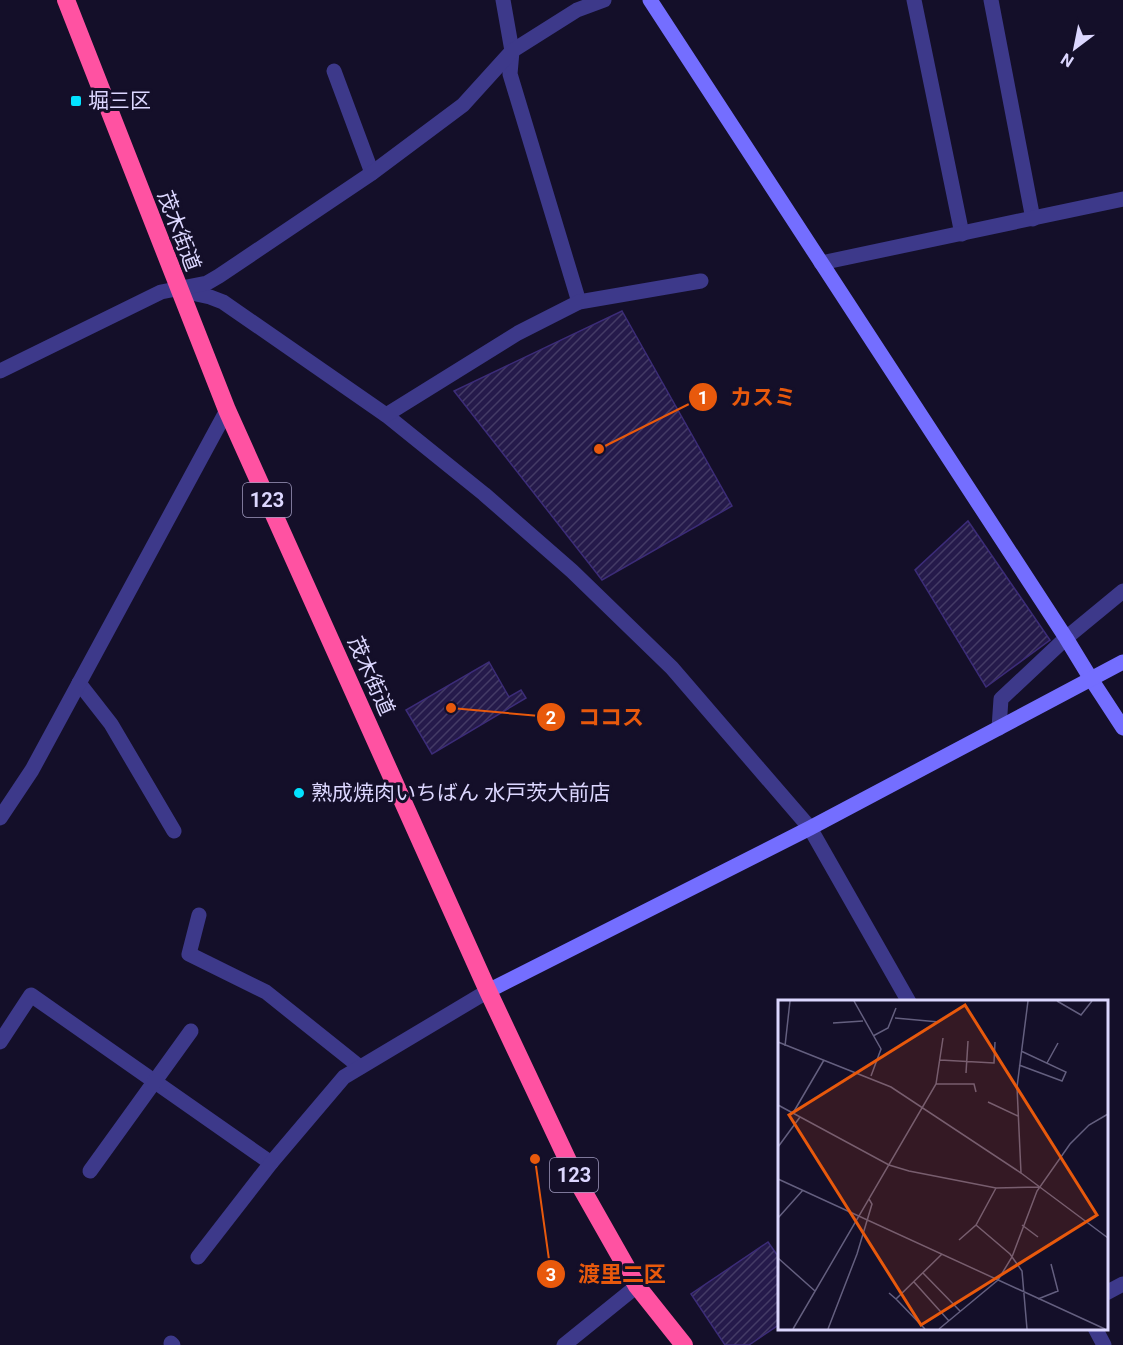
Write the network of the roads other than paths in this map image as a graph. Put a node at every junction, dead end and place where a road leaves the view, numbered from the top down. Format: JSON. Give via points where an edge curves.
{"nodes":[{"id":1,"x":66,"y":0,"type":"edge"},
{"id":2,"x":503,"y":0,"type":"edge"},
{"id":3,"x":604,"y":0,"type":"edge"},
{"id":4,"x":650,"y":0,"type":"edge"},
{"id":5,"x":914,"y":0,"type":"edge"},
{"id":6,"x":991,"y":0,"type":"edge"},
{"id":7,"x":512,"y":51,"type":"junction"},
{"id":8,"x":333,"y":71,"type":"dead end"},
{"id":9,"x":372,"y":172,"type":"junction"},
{"id":10,"x":1123,"y":199,"type":"edge"},
{"id":11,"x":1033,"y":219,"type":"junction"},
{"id":12,"x":962,"y":234,"type":"junction"},
{"id":13,"x":821,"y":263,"type":"junction"},
{"id":14,"x":701,"y":281,"type":"dead end"},
{"id":15,"x":178,"y":290,"type":"junction"},
{"id":16,"x":579,"y":302,"type":"junction"},
{"id":17,"x":0,"y":371,"type":"edge"},
{"id":18,"x":227,"y":410,"type":"junction"},
{"id":19,"x":387,"y":415,"type":"junction"},
{"id":20,"x":1123,"y":591,"type":"edge"},
{"id":21,"x":1066,"y":638,"type":"junction"},
{"id":22,"x":1123,"y":662,"type":"edge"},
{"id":23,"x":1090,"y":680,"type":"junction"},
{"id":24,"x":78,"y":683,"type":"junction"},
{"id":25,"x":999,"y":728,"type":"junction"},
{"id":26,"x":1123,"y":728,"type":"edge"},
{"id":27,"x":0,"y":818,"type":"edge"},
{"id":28,"x":810,"y":828,"type":"junction"},
{"id":29,"x":174,"y":831,"type":"dead end"},
{"id":30,"x":199,"y":915,"type":"dead end"},
{"id":31,"x":488,"y":991,"type":"junction"},
{"id":32,"x":908,"y":1000,"type":"edge"},
{"id":33,"x":190,"y":1031,"type":"dead end"},
{"id":34,"x":0,"y":1042,"type":"edge"},
{"id":35,"x":360,"y":1067,"type":"junction"},
{"id":36,"x":154,"y":1081,"type":"junction"},
{"id":37,"x":272,"y":1163,"type":"junction"},
{"id":38,"x":90,"y":1171,"type":"dead end"},
{"id":39,"x":198,"y":1257,"type":"dead end"},
{"id":40,"x":1123,"y":1284,"type":"edge"},
{"id":41,"x":637,"y":1286,"type":"junction"},
{"id":42,"x":1108,"y":1292,"type":"edge"},
{"id":43,"x":564,"y":1345,"type":"edge"},
{"id":44,"x":684,"y":1345,"type":"edge"}],
"edges":[{"from":1,"to":15,"type":"highway","name":"茂木街道","number":"123"},
{"from":2,"to":7,"type":"street"},
{"from":3,"to":7,"type":"street","via":[[577,10]]},
{"from":4,"to":13,"type":"street"},
{"from":5,"to":12,"type":"street"},
{"from":6,"to":11,"type":"street"},
{"from":7,"to":9,"type":"street","via":[[463,105]]},
{"from":7,"to":16,"type":"street","via":[[510,74]]},
{"from":8,"to":9,"type":"street"},
{"from":9,"to":15,"type":"street","via":[[219,276]]},
{"from":10,"to":11,"type":"street"},
{"from":11,"to":12,"type":"street"},
{"from":12,"to":13,"type":"street"},
{"from":13,"to":21,"type":"street"},
{"from":14,"to":16,"type":"street"},
{"from":15,"to":17,"type":"street","via":[[162,292]]},
{"from":15,"to":18,"type":"highway","name":"茂木街道","number":"123"},
{"from":15,"to":19,"type":"street","via":[[223,302]]},
{"from":16,"to":19,"type":"street","via":[[518,333]]},
{"from":18,"to":24,"type":"street"},
{"from":18,"to":31,"type":"highway","name":"茂木街道","number":"123"},
{"from":19,"to":28,"type":"street","via":[[573,572],[672,668]]},
{"from":20,"to":21,"type":"street"},
{"from":21,"to":23,"type":"street"},
{"from":21,"to":25,"type":"street","via":[[1001,699]]},
{"from":22,"to":23,"type":"street"},
{"from":23,"to":25,"type":"street"},
{"from":23,"to":26,"type":"street"},
{"from":24,"to":27,"type":"street","via":[[32,770]]},
{"from":24,"to":29,"type":"street","via":[[111,724]]},
{"from":25,"to":28,"type":"street"},
{"from":28,"to":31,"type":"street"},
{"from":28,"to":32,"type":"street"},
{"from":30,"to":35,"type":"street","via":[[189,954],[266,992]]},
{"from":31,"to":35,"type":"street"},
{"from":31,"to":41,"type":"highway","name":"茂木街道","number":"123","via":[[578,1182]]},
{"from":33,"to":36,"type":"street"},
{"from":34,"to":36,"type":"street","via":[[31,995]]},
{"from":35,"to":37,"type":"street","via":[[344,1077]]},
{"from":36,"to":37,"type":"street"},
{"from":36,"to":38,"type":"street"},
{"from":37,"to":39,"type":"street"},
{"from":40,"to":42,"type":"street"},
{"from":41,"to":43,"type":"street"},
{"from":41,"to":44,"type":"highway","name":"茂木街道","number":"123"}]}
